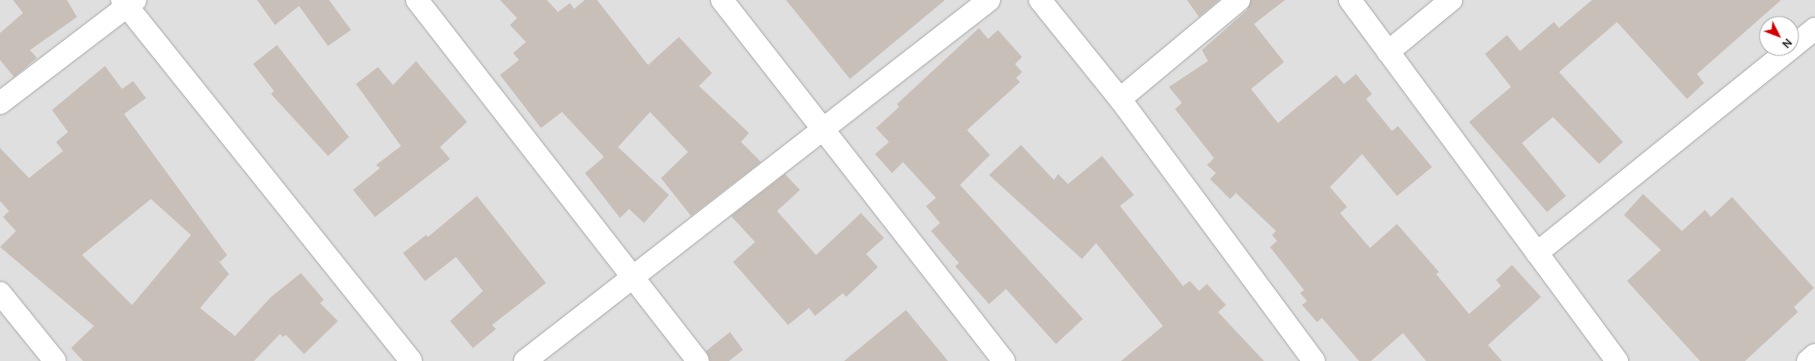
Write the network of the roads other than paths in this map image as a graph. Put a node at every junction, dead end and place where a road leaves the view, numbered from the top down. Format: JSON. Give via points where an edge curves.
{"nodes":[{"id":1,"x":418,"y":0,"type":"edge"},
{"id":2,"x":722,"y":0,"type":"edge"},
{"id":3,"x":989,"y":0,"type":"edge"},
{"id":4,"x":1040,"y":0,"type":"edge"},
{"id":5,"x":1239,"y":0,"type":"edge"},
{"id":6,"x":1350,"y":0,"type":"edge"},
{"id":7,"x":1452,"y":0,"type":"edge"},
{"id":8,"x":128,"y":2,"type":"edge"},
{"id":9,"x":1815,"y":28,"type":"edge"},
{"id":10,"x":1388,"y":52,"type":"junction"},
{"id":11,"x":1120,"y":99,"type":"junction"},
{"id":12,"x":0,"y":102,"type":"edge"},
{"id":13,"x":822,"y":130,"type":"junction"},
{"id":14,"x":1537,"y":253,"type":"junction"},
{"id":15,"x":633,"y":277,"type":"junction"},
{"id":16,"x":0,"y":293,"type":"edge"},
{"id":17,"x":1815,"y":355,"type":"edge"},
{"id":18,"x":55,"y":361,"type":"edge"},
{"id":19,"x":411,"y":361,"type":"edge"},
{"id":20,"x":525,"y":361,"type":"edge"},
{"id":21,"x":698,"y":361,"type":"edge"},
{"id":22,"x":1004,"y":361,"type":"edge"},
{"id":23,"x":1314,"y":361,"type":"edge"},
{"id":24,"x":1617,"y":361,"type":"edge"},
{"id":25,"x":1808,"y":361,"type":"edge"}],
"edges":[{"from":1,"to":15,"type":"street"},
{"from":2,"to":13,"type":"street"},
{"from":3,"to":13,"type":"street"},
{"from":4,"to":11,"type":"street"},
{"from":5,"to":11,"type":"street"},
{"from":6,"to":10,"type":"street"},
{"from":7,"to":10,"type":"street"},
{"from":8,"to":12,"type":"street"},
{"from":8,"to":19,"type":"street"},
{"from":9,"to":14,"type":"street"},
{"from":10,"to":14,"type":"street"},
{"from":11,"to":23,"type":"street"},
{"from":13,"to":15,"type":"street"},
{"from":13,"to":22,"type":"street"},
{"from":14,"to":24,"type":"street"},
{"from":15,"to":20,"type":"street"},
{"from":15,"to":21,"type":"street"},
{"from":16,"to":18,"type":"street"},
{"from":17,"to":25,"type":"street"}]}
